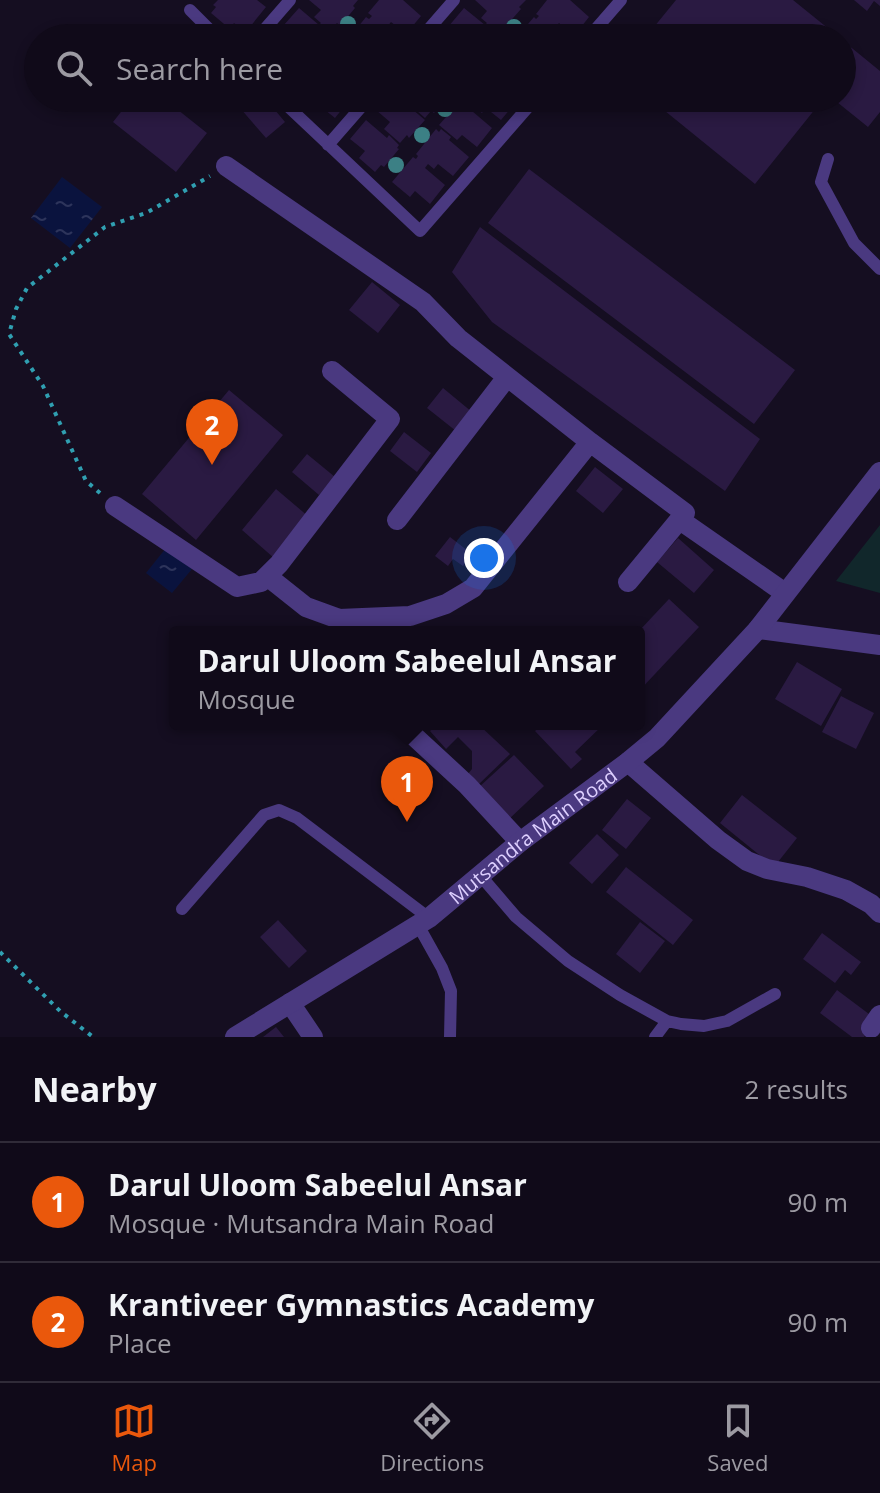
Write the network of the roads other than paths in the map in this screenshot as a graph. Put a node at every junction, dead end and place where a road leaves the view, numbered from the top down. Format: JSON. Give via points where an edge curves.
{"nodes":[{"id":1,"x":290,"y":0,"type":"edge"},
{"id":2,"x":454,"y":0,"type":"edge"},
{"id":3,"x":621,"y":0,"type":"edge"},
{"id":4,"x":190,"y":10,"type":"dead end"},
{"id":5,"x":204,"y":24,"type":"edge"},
{"id":6,"x":269,"y":24,"type":"edge"},
{"id":7,"x":433,"y":24,"type":"edge"},
{"id":8,"x":600,"y":24,"type":"edge"},
{"id":9,"x":294,"y":112,"type":"edge"},
{"id":10,"x":357,"y":112,"type":"edge"},
{"id":11,"x":524,"y":112,"type":"edge"},
{"id":12,"x":328,"y":145,"type":"junction"},
{"id":13,"x":828,"y":159,"type":"dead end"},
{"id":14,"x":226,"y":166,"type":"road end"},
{"id":15,"x":880,"y":269,"type":"edge"},
{"id":16,"x":332,"y":371,"type":"dead end"},
{"id":17,"x":507,"y":377,"type":"junction"},
{"id":18,"x":590,"y":442,"type":"junction"},
{"id":19,"x":880,"y":472,"type":"edge"},
{"id":20,"x":115,"y":506,"type":"road end"},
{"id":21,"x":397,"y":520,"type":"dead end"},
{"id":22,"x":680,"y":520,"type":"junction"},
{"id":23,"x":267,"y":576,"type":"junction"},
{"id":24,"x":628,"y":582,"type":"dead end"},
{"id":25,"x":785,"y":593,"type":"junction"},
{"id":26,"x":758,"y":629,"type":"junction"},
{"id":27,"x":880,"y":645,"type":"edge"},
{"id":28,"x":407,"y":730,"type":"edge"},
{"id":29,"x":628,"y":762,"type":"junction"},
{"id":30,"x":520,"y":842,"type":"junction"},
{"id":31,"x":480,"y":875,"type":"junction"},
{"id":32,"x":182,"y":909,"type":"dead end"},
{"id":33,"x":880,"y":913,"type":"edge"},
{"id":34,"x":423,"y":921,"type":"junction"},
{"id":35,"x":775,"y":994,"type":"dead end"},
{"id":36,"x":290,"y":1003,"type":"junction"},
{"id":37,"x":667,"y":1021,"type":"junction"},
{"id":38,"x":235,"y":1037,"type":"edge"},
{"id":39,"x":313,"y":1037,"type":"edge"},
{"id":40,"x":450,"y":1037,"type":"edge"},
{"id":41,"x":655,"y":1037,"type":"edge"}],
"edges":[{"from":1,"to":6,"type":"lane"},
{"from":2,"to":7,"type":"lane"},
{"from":3,"to":8,"type":"lane"},
{"from":4,"to":5,"type":"lane"},
{"from":9,"to":12,"type":"lane"},
{"from":10,"to":12,"type":"lane"},
{"from":11,"to":12,"type":"lane","via":[[420,231]]},
{"from":13,"to":15,"type":"lane","via":[[821,182],[854,243]]},
{"from":14,"to":17,"type":"street","via":[[423,302]]},
{"from":16,"to":23,"type":"street","via":[[390,419]]},
{"from":17,"to":18,"type":"street"},
{"from":17,"to":21,"type":"street"},
{"from":18,"to":22,"type":"street","via":[[685,513]]},
{"from":18,"to":23,"type":"street","via":[[473,588],[446,604],[410,616],[339,619],[306,607]]},
{"from":19,"to":25,"type":"street","name":"Mutsandra Main Road"},
{"from":20,"to":23,"type":"street","via":[[237,587]]},
{"from":22,"to":24,"type":"street"},
{"from":22,"to":25,"type":"street"},
{"from":25,"to":26,"type":"street","name":"Mutsandra Main Road"},
{"from":26,"to":27,"type":"street"},
{"from":26,"to":29,"type":"street","name":"Mutsandra Main Road"},
{"from":28,"to":30,"type":"street"},
{"from":29,"to":30,"type":"street","name":"Mutsandra Main Road"},
{"from":29,"to":33,"type":"street","via":[[747,861],[846,890]]},
{"from":30,"to":31,"type":"street","name":"Mutsandra Main Road"},
{"from":31,"to":34,"type":"street","name":"Mutsandra Main Road"},
{"from":31,"to":37,"type":"lane","via":[[516,917],[568,961]]},
{"from":32,"to":34,"type":"lane","via":[[264,815],[279,810],[297,818]]},
{"from":34,"to":36,"type":"street","name":"Mutsandra Main Road"},
{"from":34,"to":40,"type":"lane","via":[[451,991]]},
{"from":35,"to":37,"type":"lane","via":[[727,1021],[704,1026]]},
{"from":36,"to":38,"type":"street","name":"Mutsandra Main Road"},
{"from":36,"to":39,"type":"street"},
{"from":37,"to":41,"type":"lane"}]}
